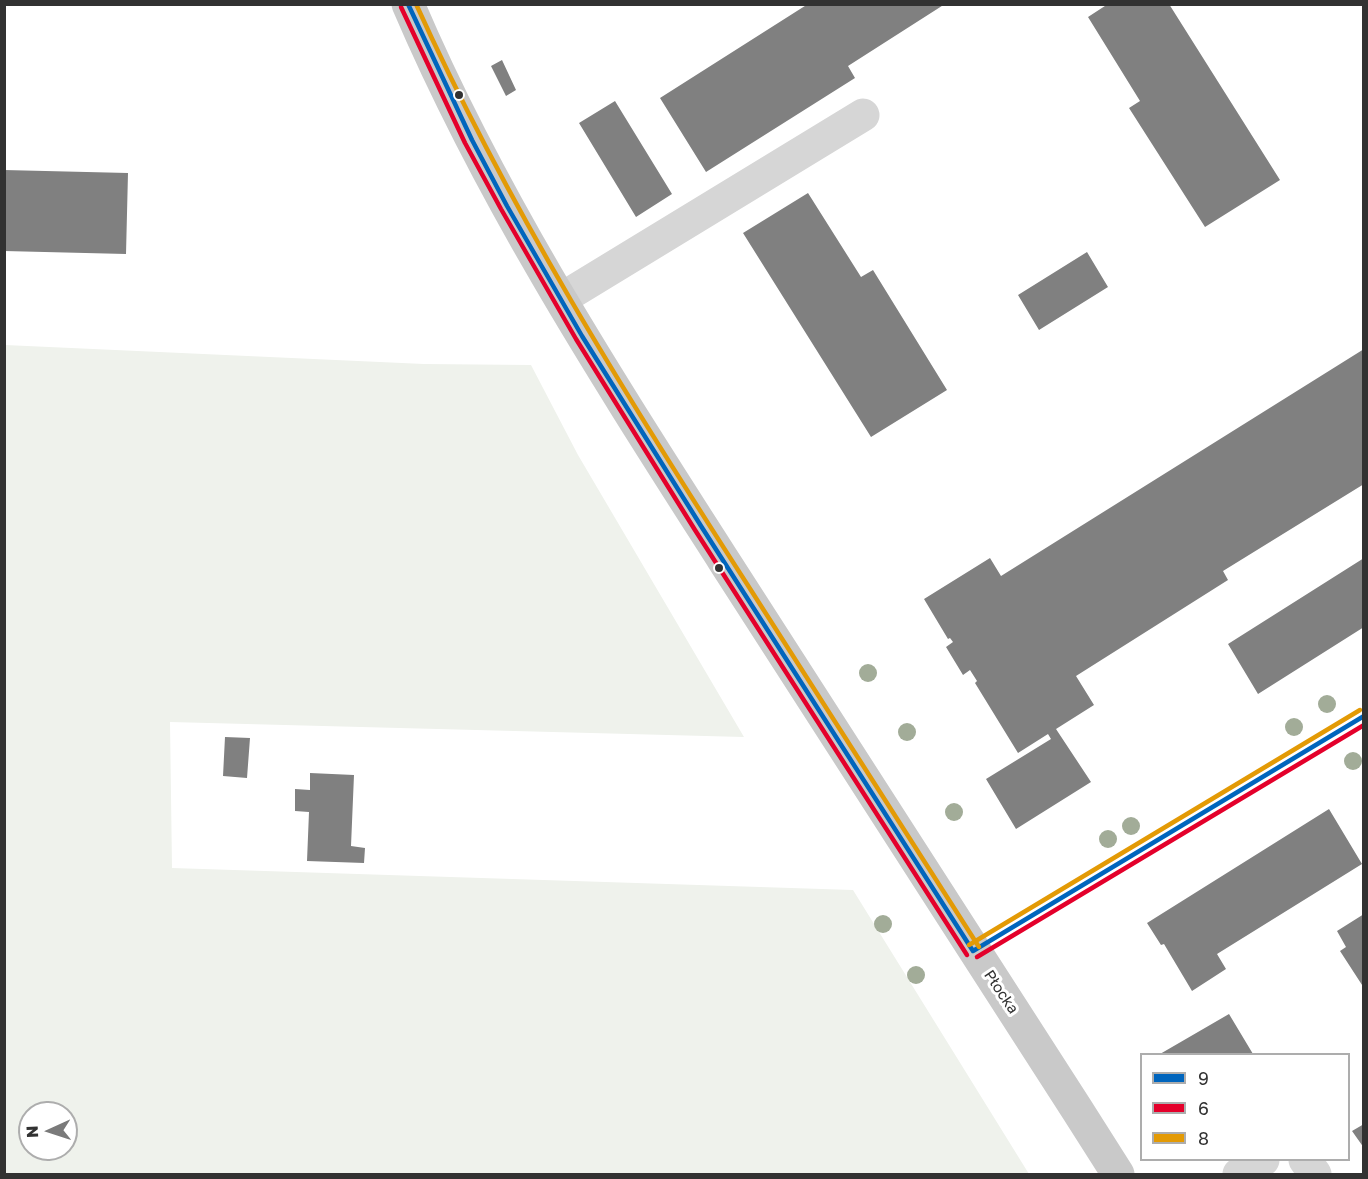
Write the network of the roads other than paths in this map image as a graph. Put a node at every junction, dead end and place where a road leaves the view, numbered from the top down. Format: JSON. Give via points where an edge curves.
{"nodes":[{"id":1,"x":408,"y":4,"type":"edge"},
{"id":2,"x":863,"y":115,"type":"dead end"},
{"id":3,"x":561,"y":299,"type":"junction"},
{"id":4,"x":1261,"y":1161,"type":"edge"},
{"id":5,"x":1306,"y":1161,"type":"edge"},
{"id":6,"x":1118,"y":1174,"type":"edge"},
{"id":7,"x":1239,"y":1174,"type":"edge"},
{"id":8,"x":1315,"y":1174,"type":"edge"}],
"edges":[{"from":1,"to":3,"type":"main road","name":"Płocka","via":[[438,73],[509,210]]},
{"from":2,"to":3,"type":"lane"},
{"from":3,"to":6,"type":"main road","name":"Płocka","via":[[642,433]]},
{"from":4,"to":7,"type":"lane"},
{"from":5,"to":8,"type":"lane"}]}
